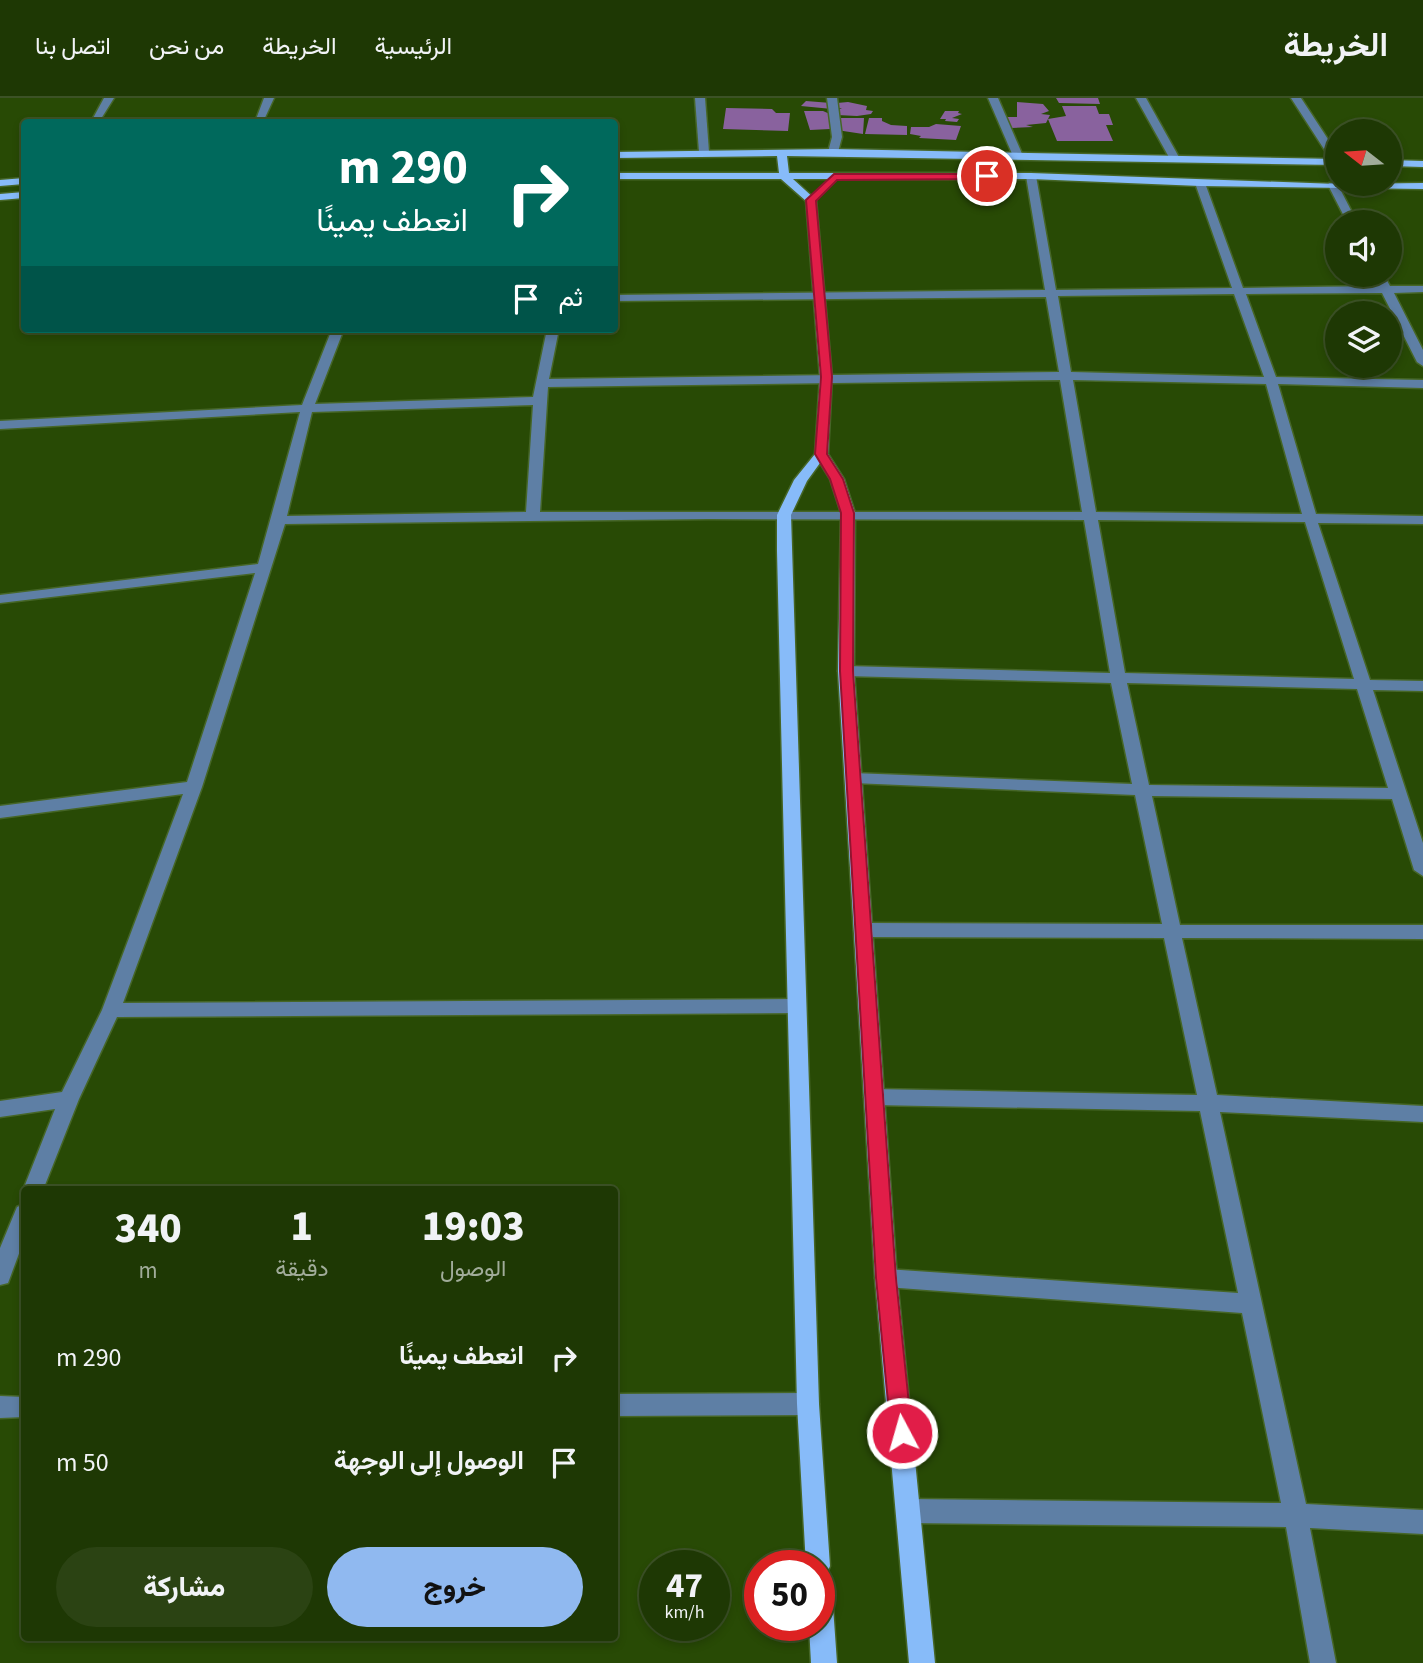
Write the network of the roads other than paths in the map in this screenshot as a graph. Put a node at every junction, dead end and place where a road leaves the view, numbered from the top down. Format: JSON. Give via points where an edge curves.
{"nodes":[{"id":1,"x":109,"y":98,"type":"edge"},
{"id":2,"x":269,"y":98,"type":"edge"},
{"id":3,"x":699,"y":98,"type":"edge"},
{"id":4,"x":832,"y":98,"type":"edge"},
{"id":5,"x":993,"y":98,"type":"edge"},
{"id":6,"x":1141,"y":98,"type":"edge"},
{"id":7,"x":1296,"y":98,"type":"edge"},
{"id":8,"x":97,"y":119,"type":"edge"},
{"id":9,"x":261,"y":119,"type":"edge"},
{"id":10,"x":1325,"y":143,"type":"edge"},
{"id":11,"x":704,"y":152,"type":"junction"},
{"id":12,"x":781,"y":152,"type":"junction"},
{"id":13,"x":833,"y":152,"type":"junction"},
{"id":14,"x":618,"y":155,"type":"edge"},
{"id":15,"x":1018,"y":156,"type":"junction"},
{"id":16,"x":1175,"y":159,"type":"junction"},
{"id":17,"x":1325,"y":162,"type":"edge"},
{"id":18,"x":1402,"y":163,"type":"edge"},
{"id":19,"x":1423,"y":164,"type":"edge"},
{"id":20,"x":618,"y":176,"type":"edge"},
{"id":21,"x":1031,"y":176,"type":"junction"},
{"id":22,"x":785,"y":177,"type":"junction"},
{"id":23,"x":21,"y":181,"type":"edge"},
{"id":24,"x":0,"y":183,"type":"edge"},
{"id":25,"x":1200,"y":183,"type":"junction"},
{"id":26,"x":1325,"y":186,"type":"edge"},
{"id":27,"x":1402,"y":187,"type":"edge"},
{"id":28,"x":1423,"y":187,"type":"edge"},
{"id":29,"x":823,"y":188,"type":"junction"},
{"id":30,"x":21,"y":195,"type":"edge"},
{"id":31,"x":0,"y":197,"type":"edge"},
{"id":32,"x":1386,"y":289,"type":"junction"},
{"id":33,"x":1423,"y":289,"type":"edge"},
{"id":34,"x":1239,"y":291,"type":"junction"},
{"id":35,"x":820,"y":294,"type":"junction"},
{"id":36,"x":1054,"y":294,"type":"junction"},
{"id":37,"x":618,"y":298,"type":"edge"},
{"id":38,"x":336,"y":333,"type":"edge"},
{"id":39,"x":552,"y":333,"type":"edge"},
{"id":40,"x":1423,"y":362,"type":"edge"},
{"id":41,"x":1067,"y":376,"type":"junction"},
{"id":42,"x":826,"y":377,"type":"junction"},
{"id":43,"x":1271,"y":380,"type":"junction"},
{"id":44,"x":541,"y":383,"type":"junction"},
{"id":45,"x":1423,"y":384,"type":"edge"},
{"id":46,"x":539,"y":401,"type":"junction"},
{"id":47,"x":307,"y":408,"type":"junction"},
{"id":48,"x":0,"y":425,"type":"edge"},
{"id":49,"x":821,"y":454,"type":"junction"},
{"id":50,"x":848,"y":513,"type":"junction"},
{"id":51,"x":533,"y":515,"type":"junction"},
{"id":52,"x":784,"y":515,"type":"junction"},
{"id":53,"x":1091,"y":516,"type":"junction"},
{"id":54,"x":1310,"y":518,"type":"junction"},
{"id":55,"x":279,"y":520,"type":"junction"},
{"id":56,"x":1423,"y":520,"type":"edge"},
{"id":57,"x":263,"y":568,"type":"junction"},
{"id":58,"x":0,"y":599,"type":"edge"},
{"id":59,"x":846,"y":671,"type":"junction"},
{"id":60,"x":1118,"y":677,"type":"junction"},
{"id":61,"x":1363,"y":685,"type":"junction"},
{"id":62,"x":1423,"y":686,"type":"edge"},
{"id":63,"x":853,"y":778,"type":"junction"},
{"id":64,"x":194,"y":787,"type":"junction"},
{"id":65,"x":1143,"y":790,"type":"junction"},
{"id":66,"x":1399,"y":794,"type":"junction"},
{"id":67,"x":0,"y":812,"type":"edge"},
{"id":68,"x":1423,"y":870,"type":"edge"},
{"id":69,"x":863,"y":930,"type":"junction"},
{"id":70,"x":1172,"y":931,"type":"junction"},
{"id":71,"x":1423,"y":932,"type":"edge"},
{"id":72,"x":797,"y":1006,"type":"junction"},
{"id":73,"x":111,"y":1010,"type":"junction"},
{"id":74,"x":874,"y":1097,"type":"junction"},
{"id":75,"x":69,"y":1099,"type":"junction"},
{"id":76,"x":1209,"y":1103,"type":"junction"},
{"id":77,"x":0,"y":1110,"type":"edge"},
{"id":78,"x":1423,"y":1114,"type":"edge"},
{"id":79,"x":35,"y":1186,"type":"edge"},
{"id":80,"x":21,"y":1221,"type":"edge"},
{"id":81,"x":0,"y":1276,"type":"edge"},
{"id":82,"x":886,"y":1278,"type":"junction"},
{"id":83,"x":1251,"y":1304,"type":"junction"},
{"id":84,"x":808,"y":1404,"type":"junction"},
{"id":85,"x":618,"y":1405,"type":"edge"},
{"id":86,"x":21,"y":1407,"type":"edge"},
{"id":87,"x":0,"y":1408,"type":"edge"},
{"id":88,"x":909,"y":1511,"type":"junction"},
{"id":89,"x":1296,"y":1515,"type":"junction"},
{"id":90,"x":1423,"y":1522,"type":"edge"},
{"id":91,"x":817,"y":1550,"type":"edge"},
{"id":92,"x":823,"y":1641,"type":"edge"},
{"id":93,"x":824,"y":1663,"type":"edge"},
{"id":94,"x":922,"y":1663,"type":"edge"},
{"id":95,"x":1323,"y":1663,"type":"edge"}],
"edges":[{"from":1,"to":8,"type":"street"},
{"from":2,"to":9,"type":"street"},
{"from":3,"to":11,"type":"street"},
{"from":4,"to":13,"type":"street"},
{"from":5,"to":15,"type":"street"},
{"from":6,"to":16,"type":"street"},
{"from":7,"to":10,"type":"street"},
{"from":11,"to":12,"type":"main road"},
{"from":11,"to":14,"type":"main road"},
{"from":12,"to":13,"type":"main road"},
{"from":12,"to":22,"type":"main road"},
{"from":13,"to":15,"type":"main road"},
{"from":13,"to":29,"type":"main road"},
{"from":15,"to":16,"type":"main road"},
{"from":16,"to":17,"type":"main road"},
{"from":18,"to":19,"type":"main road"},
{"from":20,"to":22,"type":"main road"},
{"from":21,"to":25,"type":"main road"},
{"from":21,"to":29,"type":"main road"},
{"from":21,"to":36,"type":"street"},
{"from":22,"to":29,"type":"main road"},
{"from":22,"to":29,"type":"main road"},
{"from":23,"to":24,"type":"main road"},
{"from":25,"to":26,"type":"main road"},
{"from":25,"to":34,"type":"street"},
{"from":27,"to":28,"type":"main road"},
{"from":29,"to":35,"type":"main road"},
{"from":30,"to":31,"type":"main road"},
{"from":32,"to":33,"type":"street"},
{"from":32,"to":34,"type":"street"},
{"from":32,"to":40,"type":"street"},
{"from":34,"to":36,"type":"street"},
{"from":34,"to":43,"type":"street"},
{"from":35,"to":36,"type":"street"},
{"from":35,"to":37,"type":"street"},
{"from":35,"to":42,"type":"main road"},
{"from":36,"to":41,"type":"street"},
{"from":38,"to":47,"type":"street"},
{"from":39,"to":44,"type":"street"},
{"from":41,"to":42,"type":"street"},
{"from":41,"to":43,"type":"street"},
{"from":41,"to":53,"type":"street"},
{"from":42,"to":44,"type":"street"},
{"from":42,"to":49,"type":"main road"},
{"from":43,"to":45,"type":"street"},
{"from":43,"to":54,"type":"street"},
{"from":44,"to":46,"type":"street"},
{"from":46,"to":47,"type":"street"},
{"from":46,"to":51,"type":"street"},
{"from":47,"to":48,"type":"street"},
{"from":47,"to":55,"type":"street"},
{"from":49,"to":50,"type":"main road"},
{"from":49,"to":52,"type":"main road","via":[[801,480]]},
{"from":50,"to":52,"type":"street"},
{"from":50,"to":53,"type":"street"},
{"from":50,"to":59,"type":"main road"},
{"from":51,"to":52,"type":"street"},
{"from":51,"to":55,"type":"street"},
{"from":52,"to":72,"type":"main road"},
{"from":53,"to":54,"type":"street"},
{"from":53,"to":60,"type":"street"},
{"from":54,"to":56,"type":"street"},
{"from":54,"to":61,"type":"street"},
{"from":55,"to":57,"type":"street"},
{"from":57,"to":58,"type":"street"},
{"from":57,"to":64,"type":"street"},
{"from":59,"to":60,"type":"street"},
{"from":59,"to":63,"type":"main road"},
{"from":60,"to":61,"type":"street"},
{"from":60,"to":65,"type":"street"},
{"from":61,"to":62,"type":"street"},
{"from":61,"to":66,"type":"street"},
{"from":63,"to":65,"type":"street"},
{"from":63,"to":69,"type":"main road"},
{"from":64,"to":67,"type":"street"},
{"from":64,"to":73,"type":"street"},
{"from":65,"to":66,"type":"street"},
{"from":65,"to":70,"type":"street"},
{"from":66,"to":68,"type":"street"},
{"from":69,"to":70,"type":"street"},
{"from":69,"to":74,"type":"main road"},
{"from":70,"to":71,"type":"street"},
{"from":70,"to":76,"type":"street"},
{"from":72,"to":73,"type":"street"},
{"from":72,"to":84,"type":"main road"},
{"from":73,"to":75,"type":"street"},
{"from":74,"to":76,"type":"street"},
{"from":74,"to":82,"type":"main road"},
{"from":75,"to":77,"type":"street"},
{"from":75,"to":79,"type":"street"},
{"from":76,"to":78,"type":"street"},
{"from":76,"to":83,"type":"street"},
{"from":80,"to":81,"type":"street"},
{"from":82,"to":83,"type":"street"},
{"from":82,"to":88,"type":"main road"},
{"from":83,"to":89,"type":"street"},
{"from":84,"to":85,"type":"street"},
{"from":84,"to":91,"type":"main road"},
{"from":86,"to":87,"type":"street"},
{"from":88,"to":89,"type":"street"},
{"from":88,"to":94,"type":"main road"},
{"from":89,"to":90,"type":"street"},
{"from":89,"to":95,"type":"street"},
{"from":92,"to":93,"type":"main road"}]}
